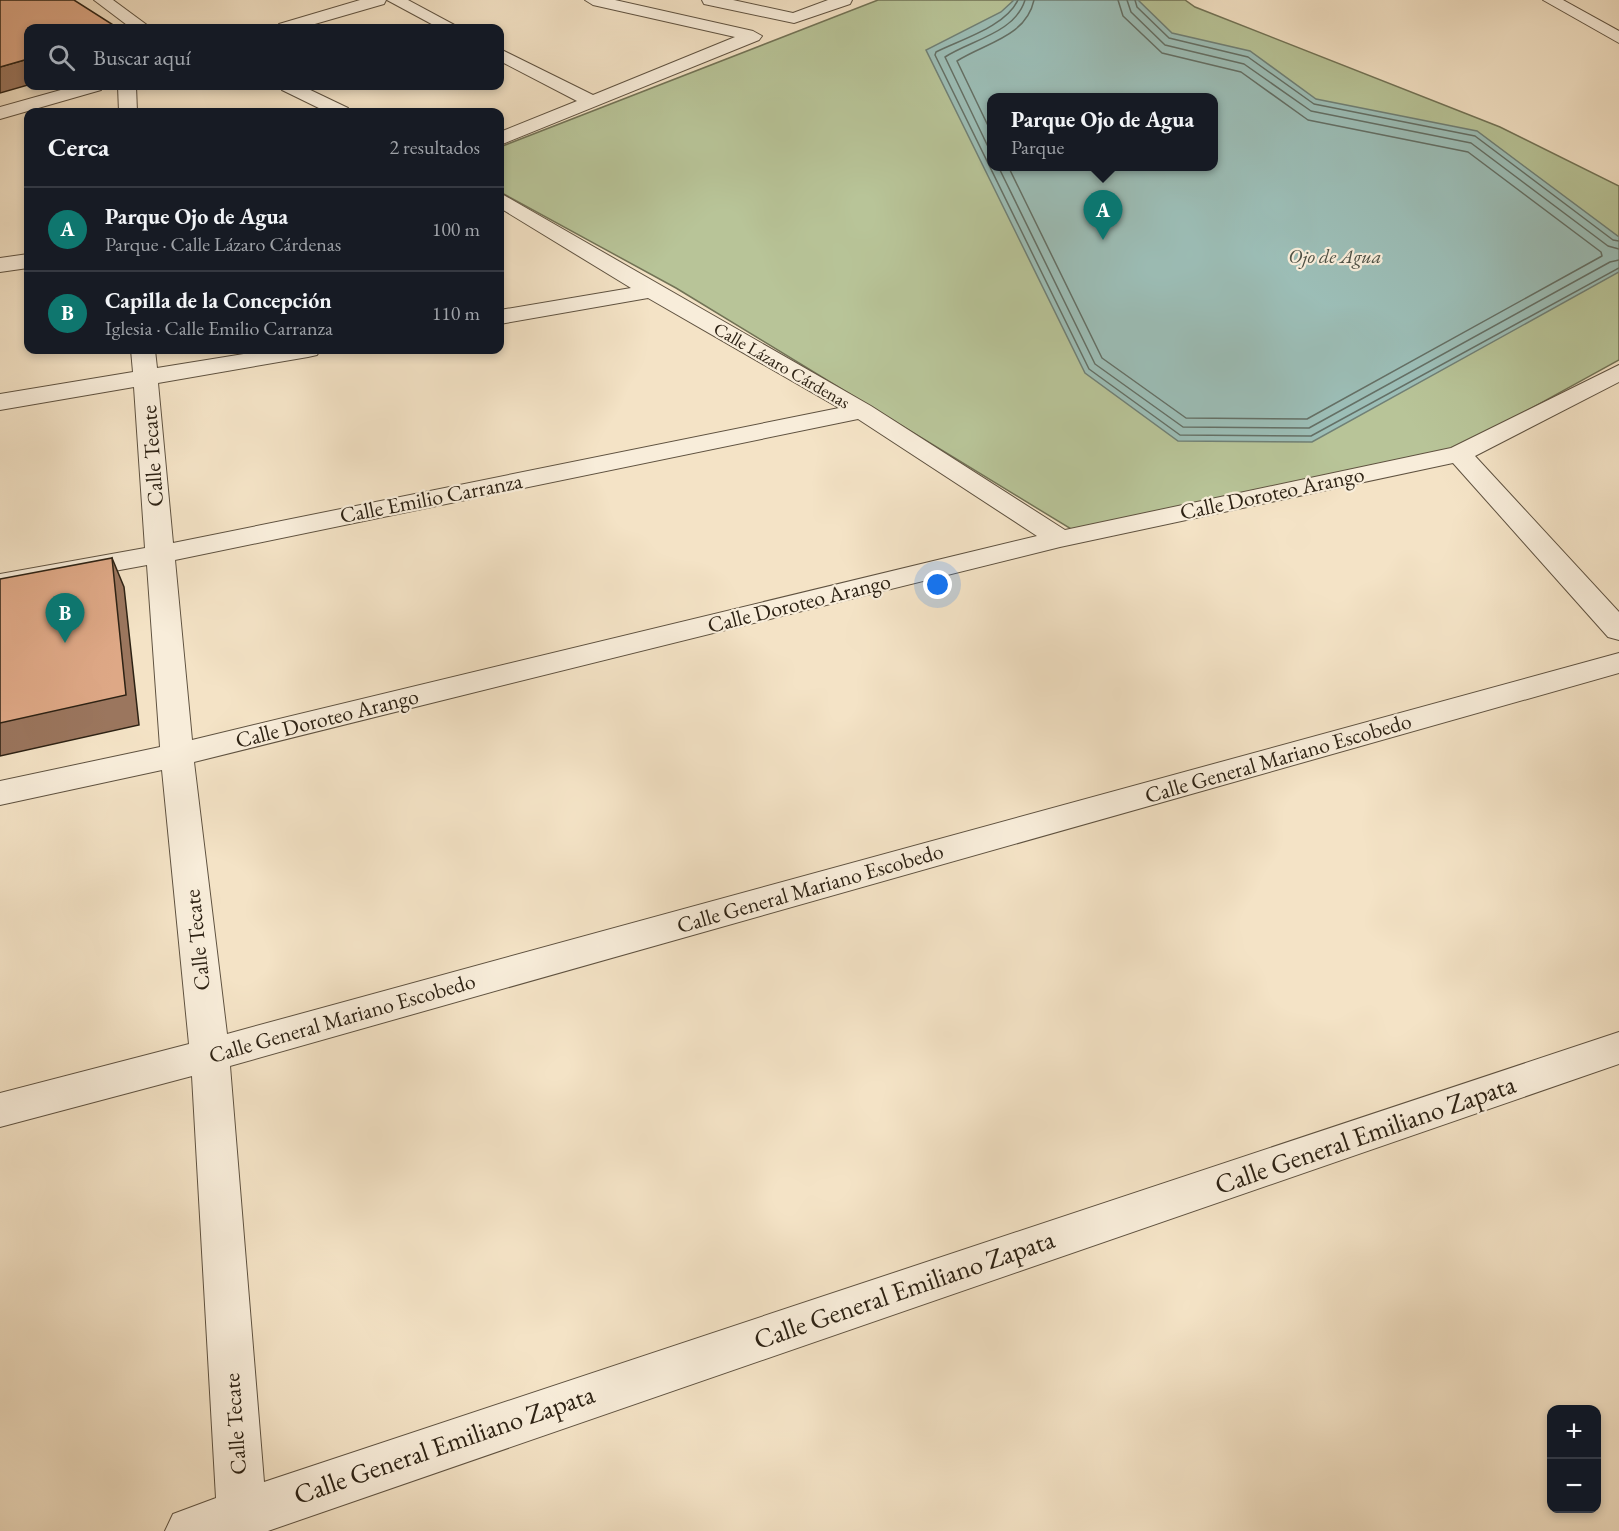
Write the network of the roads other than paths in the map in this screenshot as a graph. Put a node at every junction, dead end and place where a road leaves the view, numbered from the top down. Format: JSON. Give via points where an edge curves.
{"nodes":[{"id":1,"x":102,"y":0,"type":"edge"},
{"id":2,"x":378,"y":0,"type":"edge"},
{"id":3,"x":395,"y":0,"type":"edge"},
{"id":4,"x":593,"y":0,"type":"edge"},
{"id":5,"x":710,"y":0,"type":"edge"},
{"id":6,"x":844,"y":0,"type":"edge"},
{"id":7,"x":1551,"y":0,"type":"edge"},
{"id":8,"x":136,"y":24,"type":"edge"},
{"id":9,"x":298,"y":24,"type":"edge"},
{"id":10,"x":443,"y":24,"type":"edge"},
{"id":11,"x":1619,"y":38,"type":"edge"},
{"id":12,"x":504,"y":56,"type":"edge"},
{"id":13,"x":80,"y":90,"type":"edge"},
{"id":14,"x":127,"y":90,"type":"edge"},
{"id":15,"x":298,"y":90,"type":"edge"},
{"id":16,"x":593,"y":102,"type":"junction"},
{"id":17,"x":128,"y":108,"type":"edge"},
{"id":18,"x":332,"y":108,"type":"edge"},
{"id":19,"x":0,"y":113,"type":"edge"},
{"id":20,"x":504,"y":137,"type":"edge"},
{"id":21,"x":504,"y":201,"type":"edge"},
{"id":22,"x":24,"y":262,"type":"edge"},
{"id":23,"x":0,"y":265,"type":"edge"},
{"id":24,"x":652,"y":291,"type":"junction"},
{"id":25,"x":504,"y":316,"type":"edge"},
{"id":26,"x":258,"y":354,"type":"edge"},
{"id":27,"x":145,"y":363,"type":"edge"},
{"id":28,"x":1619,"y":372,"type":"edge"},
{"id":29,"x":0,"y":402,"type":"edge"},
{"id":30,"x":862,"y":411,"type":"junction"},
{"id":31,"x":1459,"y":454,"type":"junction"},
{"id":32,"x":1060,"y":538,"type":"junction"},
{"id":33,"x":160,"y":554,"type":"junction"},
{"id":34,"x":0,"y":583,"type":"edge"},
{"id":35,"x":1619,"y":630,"type":"edge"},
{"id":36,"x":1619,"y":663,"type":"edge"},
{"id":37,"x":177,"y":755,"type":"junction"},
{"id":38,"x":0,"y":793,"type":"edge"},
{"id":39,"x":1619,"y":1048,"type":"edge"},
{"id":40,"x":210,"y":1054,"type":"junction"},
{"id":41,"x":0,"y":1110,"type":"edge"},
{"id":42,"x":242,"y":1521,"type":"edge"},
{"id":43,"x":190,"y":1531,"type":"edge"}],
"edges":[{"from":1,"to":8,"type":"street"},
{"from":2,"to":9,"type":"street"},
{"from":3,"to":10,"type":"street"},
{"from":4,"to":16,"type":"street","via":[[753,36]]},
{"from":5,"to":6,"type":"street","via":[[794,18]]},
{"from":7,"to":11,"type":"street"},
{"from":12,"to":16,"type":"street"},
{"from":13,"to":19,"type":"street"},
{"from":14,"to":17,"type":"street"},
{"from":15,"to":18,"type":"street"},
{"from":16,"to":20,"type":"street"},
{"from":21,"to":24,"type":"street","name":"Calle Lázaro Cárdenas"},
{"from":22,"to":23,"type":"street"},
{"from":24,"to":25,"type":"street"},
{"from":24,"to":30,"type":"street","name":"Calle Lázaro Cárdenas"},
{"from":26,"to":27,"type":"street"},
{"from":27,"to":29,"type":"street"},
{"from":27,"to":33,"type":"street","name":"Calle Tecate"},
{"from":28,"to":31,"type":"street","name":"Calle Doroteo Arango"},
{"from":30,"to":32,"type":"street","name":"Calle Lázaro Cárdenas"},
{"from":30,"to":33,"type":"street","name":"Calle Emilio Carranza"},
{"from":31,"to":32,"type":"street","name":"Calle Doroteo Arango"},
{"from":31,"to":35,"type":"street"},
{"from":32,"to":37,"type":"street","name":"Calle Doroteo Arango"},
{"from":33,"to":34,"type":"street","name":"Calle Emilio Carranza"},
{"from":33,"to":37,"type":"street","name":"Calle Tecate"},
{"from":36,"to":40,"type":"street","name":"Calle General Mariano Escobedo"},
{"from":37,"to":38,"type":"street","name":"Calle Doroteo Arango"},
{"from":37,"to":40,"type":"street","name":"Calle Tecate"},
{"from":39,"to":42,"type":"street","name":"Calle General Emiliano Zapata"},
{"from":40,"to":41,"type":"street","name":"Calle General Mariano Escobedo"},
{"from":40,"to":42,"type":"street","name":"Calle Tecate"},
{"from":42,"to":43,"type":"street","name":"Calle General Emiliano Zapata"}]}
